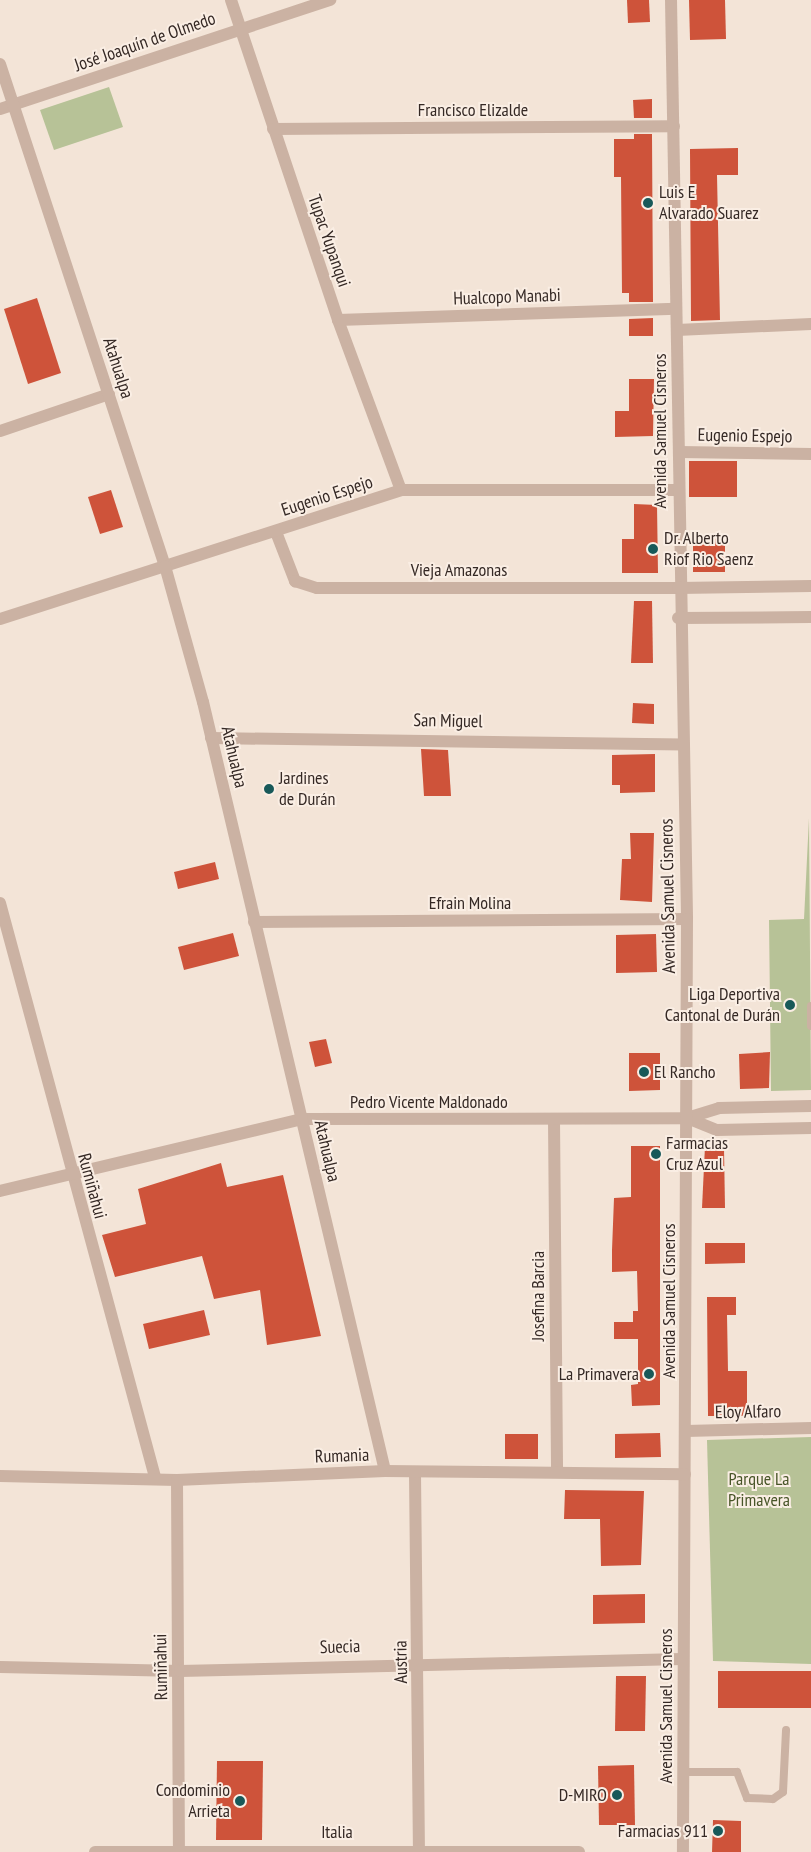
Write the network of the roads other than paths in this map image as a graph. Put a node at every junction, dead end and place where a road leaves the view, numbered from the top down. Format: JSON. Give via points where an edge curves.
{"nodes":[{"id":1,"x":231,"y":0,"type":"edge"},
{"id":2,"x":330,"y":0,"type":"edge"},
{"id":3,"x":671,"y":0,"type":"edge"},
{"id":4,"x":241,"y":28,"type":"junction"},
{"id":5,"x":0,"y":64,"type":"edge"},
{"id":6,"x":13,"y":105,"type":"junction"},
{"id":7,"x":0,"y":109,"type":"edge"},
{"id":8,"x":674,"y":126,"type":"junction"},
{"id":9,"x":273,"y":129,"type":"junction"},
{"id":10,"x":676,"y":309,"type":"junction"},
{"id":11,"x":338,"y":320,"type":"junction"},
{"id":12,"x":811,"y":324,"type":"edge"},
{"id":13,"x":677,"y":330,"type":"junction"},
{"id":14,"x":109,"y":394,"type":"junction"},
{"id":15,"x":0,"y":430,"type":"edge"},
{"id":16,"x":679,"y":452,"type":"junction"},
{"id":17,"x":811,"y":454,"type":"edge"},
{"id":18,"x":401,"y":490,"type":"junction"},
{"id":19,"x":678,"y":490,"type":"junction"},
{"id":20,"x":276,"y":532,"type":"junction"},
{"id":21,"x":165,"y":566,"type":"junction"},
{"id":22,"x":811,"y":586,"type":"edge"},
{"id":23,"x":678,"y":588,"type":"junction"},
{"id":24,"x":678,"y":618,"type":"junction"},
{"id":25,"x":811,"y":618,"type":"edge"},
{"id":26,"x":0,"y":619,"type":"edge"},
{"id":27,"x":211,"y":738,"type":"junction"},
{"id":28,"x":684,"y":745,"type":"junction"},
{"id":29,"x":0,"y":902,"type":"edge"},
{"id":30,"x":686,"y":919,"type":"junction"},
{"id":31,"x":254,"y":922,"type":"junction"},
{"id":32,"x":811,"y":1006,"type":"edge"},
{"id":33,"x":811,"y":1026,"type":"edge"},
{"id":34,"x":811,"y":1106,"type":"edge"},
{"id":35,"x":687,"y":1118,"type":"junction"},
{"id":36,"x":302,"y":1119,"type":"junction"},
{"id":37,"x":554,"y":1120,"type":"junction"},
{"id":38,"x":811,"y":1128,"type":"edge"},
{"id":39,"x":71,"y":1176,"type":"junction"},
{"id":40,"x":0,"y":1191,"type":"edge"},
{"id":41,"x":811,"y":1428,"type":"edge"},
{"id":42,"x":686,"y":1431,"type":"junction"},
{"id":43,"x":385,"y":1471,"type":"junction"},
{"id":44,"x":557,"y":1472,"type":"junction"},
{"id":45,"x":415,"y":1473,"type":"junction"},
{"id":46,"x":685,"y":1474,"type":"junction"},
{"id":47,"x":0,"y":1476,"type":"edge"},
{"id":48,"x":155,"y":1477,"type":"junction"},
{"id":49,"x":177,"y":1480,"type":"junction"},
{"id":50,"x":682,"y":1659,"type":"junction"},
{"id":51,"x":419,"y":1662,"type":"junction"},
{"id":52,"x":0,"y":1667,"type":"edge"},
{"id":53,"x":180,"y":1670,"type":"junction"},
{"id":54,"x":786,"y":1730,"type":"dead end"},
{"id":55,"x":684,"y":1772,"type":"junction"},
{"id":56,"x":419,"y":1850,"type":"edge"},
{"id":57,"x":179,"y":1851,"type":"edge"},
{"id":58,"x":94,"y":1852,"type":"edge"},
{"id":59,"x":579,"y":1852,"type":"edge"},
{"id":60,"x":683,"y":1852,"type":"edge"}],
"edges":[{"from":1,"to":4,"type":"street","name":"Tupac Yupanqui"},
{"from":2,"to":4,"type":"street","name":"José Joaquín de Olmedo"},
{"from":3,"to":8,"type":"street","name":"Avenida Samuel Cisneros"},
{"from":4,"to":6,"type":"street","name":"José Joaquín de Olmedo"},
{"from":4,"to":9,"type":"street","name":"Tupac Yupanqui"},
{"from":5,"to":6,"type":"street","name":"Atahualpa"},
{"from":6,"to":7,"type":"street","name":"José Joaquín de Olmedo"},
{"from":6,"to":14,"type":"street","name":"Atahualpa"},
{"from":8,"to":9,"type":"street","name":"Francisco Elizalde"},
{"from":8,"to":10,"type":"street","name":"Avenida Samuel Cisneros"},
{"from":9,"to":11,"type":"street","name":"Tupac Yupanqui"},
{"from":10,"to":11,"type":"street","name":"Hualcopo Manabi"},
{"from":10,"to":13,"type":"street","name":"Avenida Samuel Cisneros"},
{"from":11,"to":18,"type":"street","name":"Tupac Yupanqui"},
{"from":12,"to":13,"type":"street"},
{"from":13,"to":16,"type":"street","name":"Avenida Samuel Cisneros"},
{"from":14,"to":15,"type":"street"},
{"from":14,"to":21,"type":"street","name":"Atahualpa"},
{"from":16,"to":17,"type":"street","name":"Eugenio Espejo"},
{"from":16,"to":19,"type":"street","name":"Avenida Samuel Cisneros"},
{"from":18,"to":19,"type":"street","name":"Eugenio Espejo"},
{"from":18,"to":20,"type":"street","name":"Eugenio Espejo"},
{"from":19,"to":23,"type":"street","name":"Avenida Samuel Cisneros"},
{"from":20,"to":21,"type":"street","name":"Eugenio Espejo"},
{"from":20,"to":23,"type":"street","name":"Vieja Amazonas","via":[[295,581],[317,588]]},
{"from":21,"to":26,"type":"street","name":"Eugenio Espejo"},
{"from":21,"to":27,"type":"street","name":"Atahualpa"},
{"from":22,"to":23,"type":"street"},
{"from":23,"to":24,"type":"street","name":"Avenida Samuel Cisneros"},
{"from":24,"to":25,"type":"street"},
{"from":24,"to":28,"type":"street","name":"Avenida Samuel Cisneros"},
{"from":27,"to":28,"type":"street","name":"San Miguel"},
{"from":27,"to":31,"type":"street","name":"Atahualpa"},
{"from":28,"to":30,"type":"street","name":"Avenida Samuel Cisneros"},
{"from":29,"to":39,"type":"street","name":"Rumiñahui"},
{"from":30,"to":31,"type":"street","name":"Efrain Molina"},
{"from":30,"to":35,"type":"street","name":"Avenida Samuel Cisneros"},
{"from":31,"to":36,"type":"street","name":"Atahualpa"},
{"from":32,"to":33,"type":"lane"},
{"from":34,"to":35,"type":"street","via":[[718,1108]]},
{"from":35,"to":37,"type":"street","name":"Pedro Vicente Maldonado"},
{"from":35,"to":38,"type":"street","via":[[717,1130]]},
{"from":35,"to":42,"type":"street","name":"Avenida Samuel Cisneros"},
{"from":36,"to":37,"type":"street","name":"Pedro Vicente Maldonado"},
{"from":36,"to":39,"type":"street","name":"Pedro Vicente Maldonado"},
{"from":36,"to":43,"type":"street","name":"Atahualpa"},
{"from":37,"to":44,"type":"street","name":"Josefina Barcia"},
{"from":39,"to":40,"type":"street","name":"Pedro Vicente Maldonado"},
{"from":39,"to":48,"type":"street","name":"Rumiñahui"},
{"from":41,"to":42,"type":"street","name":"Eloy Alfaro"},
{"from":42,"to":46,"type":"street","name":"Avenida Samuel Cisneros"},
{"from":43,"to":45,"type":"street","name":"Rumania"},
{"from":43,"to":49,"type":"street","name":"Rumania"},
{"from":44,"to":45,"type":"street","name":"Rumania"},
{"from":44,"to":46,"type":"street","name":"Rumania"},
{"from":45,"to":51,"type":"street","name":"Austria"},
{"from":46,"to":50,"type":"street","name":"Avenida Samuel Cisneros"},
{"from":47,"to":48,"type":"street","name":"Rumania"},
{"from":48,"to":49,"type":"street","name":"Rumania"},
{"from":49,"to":53,"type":"street","name":"Rumiñahui"},
{"from":50,"to":51,"type":"street","name":"Suecia"},
{"from":50,"to":55,"type":"street","name":"Avenida Samuel Cisneros"},
{"from":51,"to":53,"type":"street","name":"Suecia"},
{"from":51,"to":56,"type":"street","name":"Austria"},
{"from":52,"to":53,"type":"street","name":"Suecia"},
{"from":53,"to":57,"type":"street","name":"Rumiñahui"},
{"from":54,"to":55,"type":"lane","via":[[783,1792],[773,1799],[747,1798],[737,1772]]},
{"from":55,"to":60,"type":"street","name":"Avenida Samuel Cisneros"},
{"from":56,"to":57,"type":"street","name":"Italia"},
{"from":56,"to":59,"type":"street","name":"Italia"},
{"from":57,"to":58,"type":"street","name":"Italia"}]}
